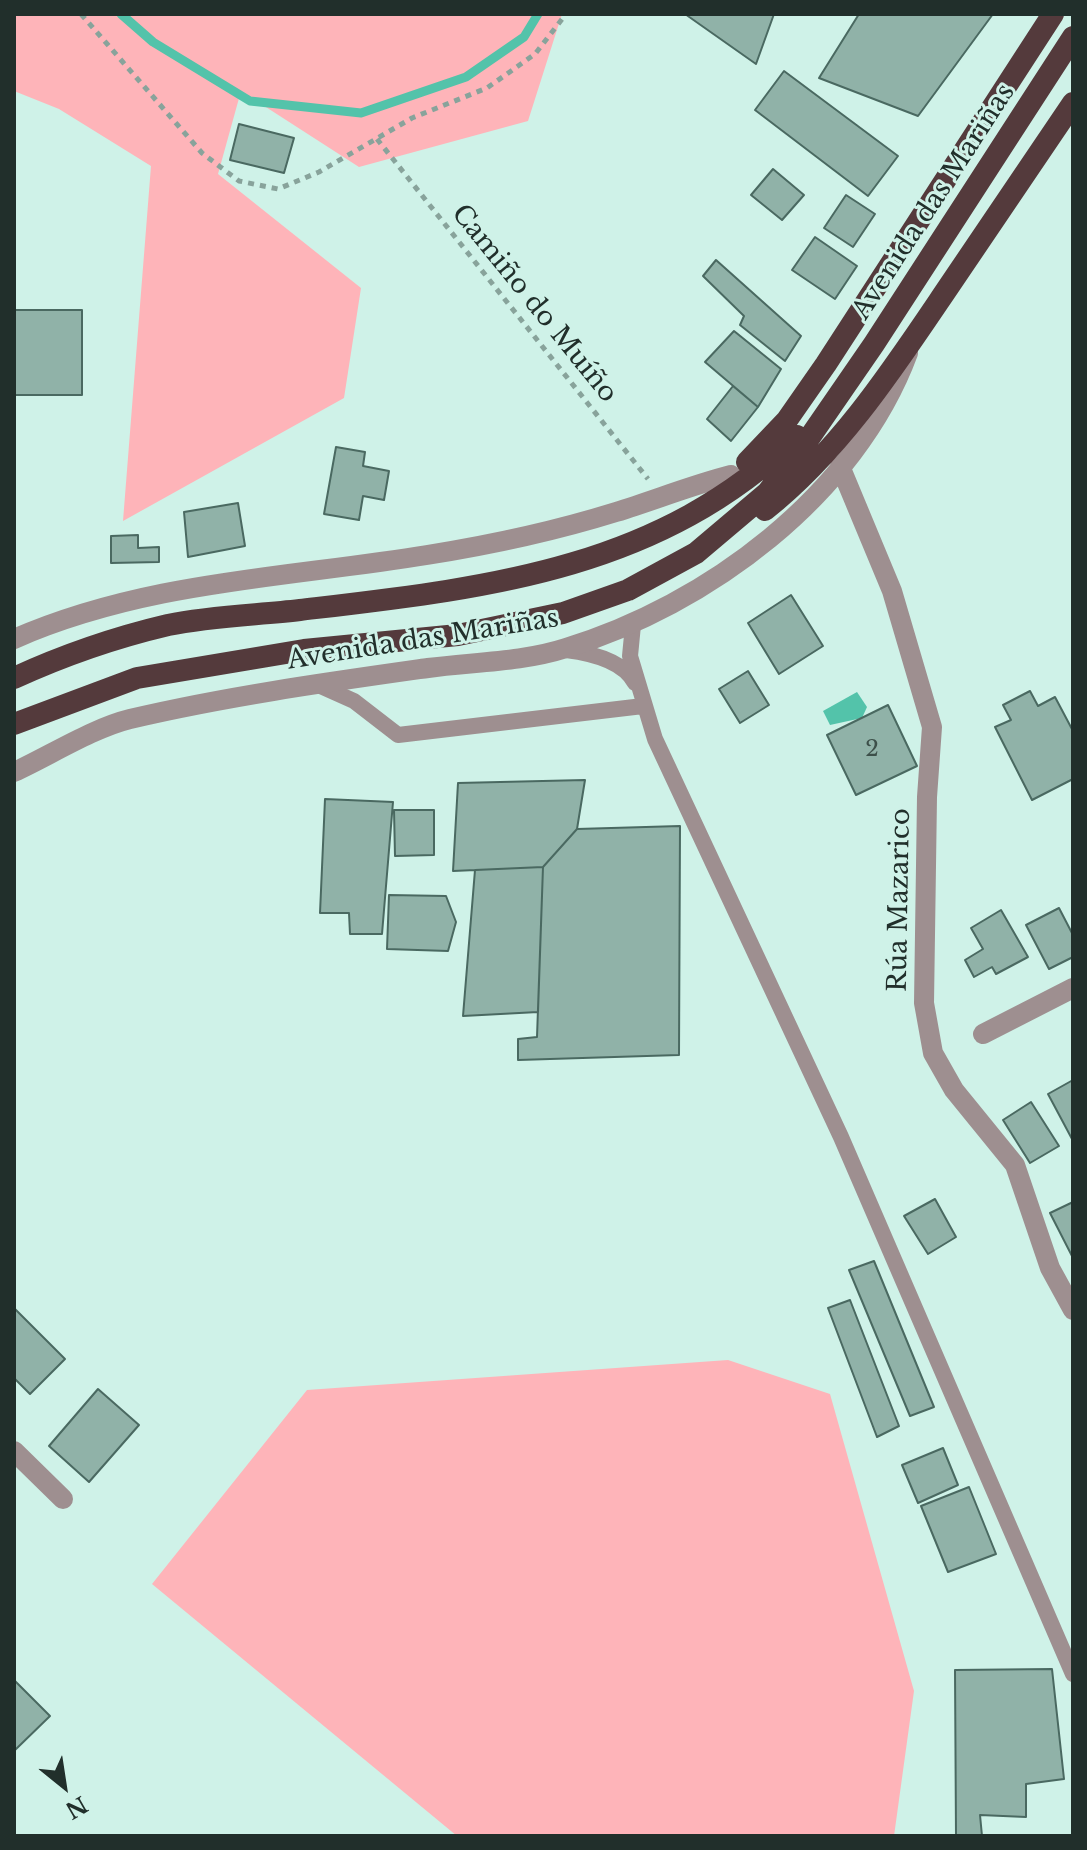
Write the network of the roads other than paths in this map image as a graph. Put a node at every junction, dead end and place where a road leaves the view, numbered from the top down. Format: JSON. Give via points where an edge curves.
{"nodes":[{"id":1,"x":1053,"y":14,"type":"edge"},
{"id":2,"x":1073,"y":37,"type":"edge"},
{"id":3,"x":1073,"y":103,"type":"edge"},
{"id":4,"x":913,"y":339,"type":"junction"},
{"id":5,"x":838,"y":396,"type":"junction"},
{"id":6,"x":840,"y":466,"type":"junction"},
{"id":7,"x":731,"y":475,"type":"junction"},
{"id":8,"x":633,"y":543,"type":"junction"},
{"id":9,"x":696,"y":553,"type":"junction"},
{"id":10,"x":633,"y":625,"type":"junction"},
{"id":11,"x":14,"y":639,"type":"edge"},
{"id":12,"x":563,"y":650,"type":"junction"},
{"id":13,"x":14,"y":678,"type":"edge"},
{"id":14,"x":316,"y":684,"type":"junction"},
{"id":15,"x":638,"y":688,"type":"junction"},
{"id":16,"x":643,"y":706,"type":"junction"},
{"id":17,"x":14,"y":724,"type":"edge"},
{"id":18,"x":14,"y":772,"type":"edge"},
{"id":19,"x":1073,"y":988,"type":"edge"},
{"id":20,"x":983,"y":1034,"type":"dead end"},
{"id":21,"x":1073,"y":1310,"type":"edge"},
{"id":22,"x":14,"y":1451,"type":"edge"},
{"id":23,"x":63,"y":1499,"type":"dead end"},
{"id":24,"x":1073,"y":1674,"type":"edge"}],
"edges":[{"from":1,"to":7,"type":"highway","via":[[787,420]]},
{"from":2,"to":5,"type":"highway","name":"Avenida das Mariñas"},
{"from":3,"to":4,"type":"highway"},
{"from":4,"to":6,"type":"street","name":"Avenida das Mariñas","via":[[897,383]]},
{"from":4,"to":9,"type":"highway","via":[[809,471],[755,518]]},
{"from":5,"to":8,"type":"highway","name":"Avenida das Mariñas","via":[[762,470],[693,514]]},
{"from":5,"to":9,"type":"highway","name":"Avenida das Mariñas","via":[[767,493]]},
{"from":6,"to":10,"type":"street","name":"Avenida das Mariñas","via":[[797,513],[729,570]]},
{"from":6,"to":21,"type":"street","name":"Rúa Mazarico","via":[[892,591],[932,727],[924,1003],[933,1053],[954,1090],[1015,1165],[1050,1268]]},
{"from":7,"to":8,"type":"highway"},
{"from":7,"to":11,"type":"street","via":[[520,537],[167,590]]},
{"from":8,"to":13,"type":"highway","name":"Avenida das Mariñas","via":[[552,572],[413,597],[169,625]]},
{"from":9,"to":17,"type":"highway","name":"Avenida das Mariñas","via":[[628,590],[563,613],[458,635],[304,650],[137,678]]},
{"from":10,"to":12,"type":"street","name":"Avenida das Mariñas"},
{"from":10,"to":15,"type":"lane","via":[[630,656]]},
{"from":12,"to":14,"type":"street","name":"Avenida das Mariñas"},
{"from":12,"to":15,"type":"lane","via":[[617,664]]},
{"from":14,"to":16,"type":"lane","via":[[354,701],[398,735]]},
{"from":14,"to":18,"type":"street","name":"Avenida das Mariñas","via":[[126,720]]},
{"from":15,"to":16,"type":"lane"},
{"from":16,"to":24,"type":"lane","via":[[841,1137]]},
{"from":19,"to":20,"type":"street"},
{"from":22,"to":23,"type":"street"}]}
